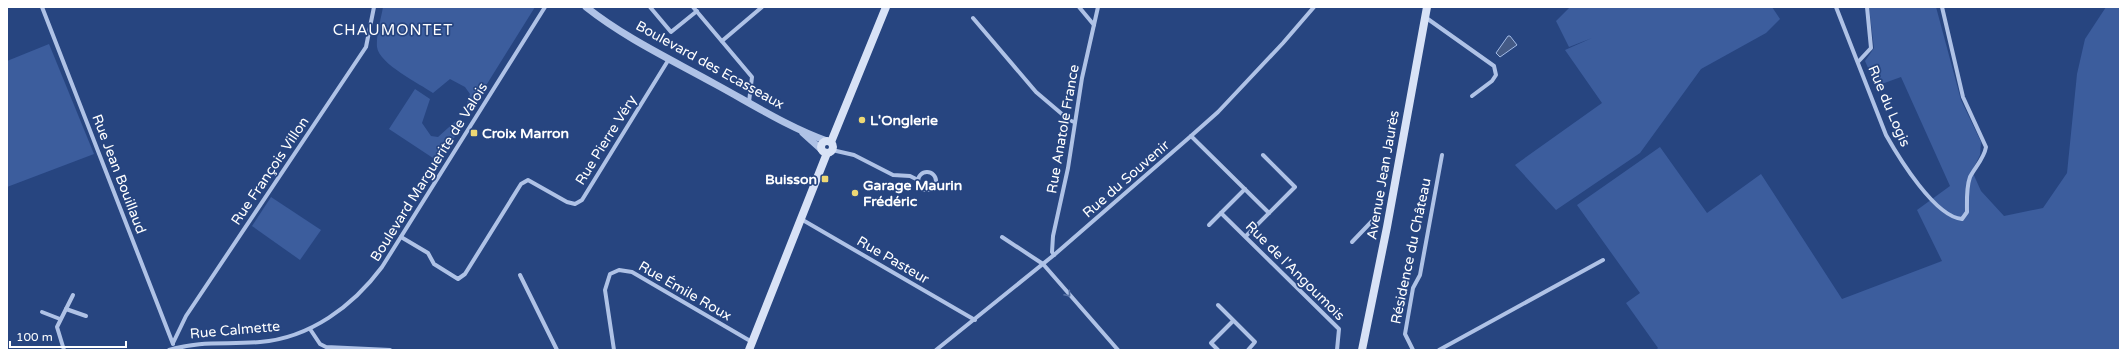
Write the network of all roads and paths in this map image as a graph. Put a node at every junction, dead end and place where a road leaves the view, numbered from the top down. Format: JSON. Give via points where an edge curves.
{"nodes":[{"id":1,"x":42,"y":7,"type":"edge"},
{"id":2,"x":374,"y":7,"type":"edge"},
{"id":3,"x":545,"y":7,"type":"edge"},
{"id":4,"x":586,"y":7,"type":"edge"},
{"id":5,"x":650,"y":7,"type":"edge"},
{"id":6,"x":694,"y":7,"type":"edge"},
{"id":7,"x":762,"y":7,"type":"edge"},
{"id":8,"x":886,"y":7,"type":"edge"},
{"id":9,"x":1079,"y":7,"type":"edge"},
{"id":10,"x":1098,"y":7,"type":"edge"},
{"id":11,"x":1314,"y":7,"type":"edge"},
{"id":12,"x":1427,"y":7,"type":"edge"},
{"id":13,"x":1836,"y":7,"type":"edge"},
{"id":14,"x":1867,"y":7,"type":"edge"},
{"id":15,"x":1942,"y":7,"type":"edge"},
{"id":16,"x":697,"y":11,"type":"junction"},
{"id":17,"x":1425,"y":17,"type":"junction"},
{"id":18,"x":973,"y":18,"type":"dead end"},
{"id":19,"x":1094,"y":25,"type":"junction"},
{"id":20,"x":722,"y":41,"type":"junction"},
{"id":21,"x":669,"y":59,"type":"junction"},
{"id":22,"x":1858,"y":62,"type":"junction"},
{"id":23,"x":1472,"y":96,"type":"dead end"},
{"id":24,"x":749,"y":102,"type":"junction"},
{"id":25,"x":1074,"y":122,"type":"junction"},
{"id":26,"x":801,"y":131,"type":"junction"},
{"id":27,"x":1191,"y":136,"type":"junction"},
{"id":28,"x":828,"y":147,"type":"junction"},
{"id":29,"x":1263,"y":155,"type":"dead end"},
{"id":30,"x":1442,"y":155,"type":"dead end"},
{"id":31,"x":918,"y":180,"type":"junction"},
{"id":32,"x":1245,"y":189,"type":"junction"},
{"id":33,"x":1221,"y":212,"type":"junction"},
{"id":34,"x":1269,"y":213,"type":"junction"},
{"id":35,"x":801,"y":219,"type":"junction"},
{"id":36,"x":1374,"y":220,"type":"dead end"},
{"id":37,"x":1209,"y":225,"type":"dead end"},
{"id":38,"x":1246,"y":236,"type":"junction"},
{"id":39,"x":401,"y":237,"type":"junction"},
{"id":40,"x":1002,"y":237,"type":"dead end"},
{"id":41,"x":1352,"y":242,"type":"dead end"},
{"id":42,"x":1054,"y":255,"type":"junction"},
{"id":43,"x":1602,"y":260,"type":"dead end"},
{"id":44,"x":1043,"y":264,"type":"junction"},
{"id":45,"x":520,"y":275,"type":"dead end"},
{"id":46,"x":73,"y":295,"type":"dead end"},
{"id":47,"x":1218,"y":305,"type":"dead end"},
{"id":48,"x":66,"y":309,"type":"junction"},
{"id":49,"x":42,"y":312,"type":"dead end"},
{"id":50,"x":86,"y":316,"type":"dead end"},
{"id":51,"x":60,"y":319,"type":"junction"},
{"id":52,"x":975,"y":320,"type":"junction"},
{"id":53,"x":1233,"y":321,"type":"junction"},
{"id":54,"x":310,"y":329,"type":"junction"},
{"id":55,"x":752,"y":342,"type":"junction"},
{"id":56,"x":173,"y":343,"type":"junction"},
{"id":57,"x":176,"y":348,"type":"junction"},
{"id":58,"x":1363,"y":349,"type":"edge"},
{"id":59,"x":64,"y":350,"type":"edge"},
{"id":60,"x":169,"y":350,"type":"edge"},
{"id":61,"x":390,"y":350,"type":"edge"},
{"id":62,"x":557,"y":350,"type":"edge"},
{"id":63,"x":614,"y":350,"type":"edge"},
{"id":64,"x":749,"y":350,"type":"edge"},
{"id":65,"x":936,"y":350,"type":"edge"},
{"id":66,"x":1118,"y":350,"type":"edge"},
{"id":67,"x":1218,"y":350,"type":"edge"},
{"id":68,"x":1248,"y":350,"type":"edge"},
{"id":69,"x":1337,"y":350,"type":"edge"},
{"id":70,"x":1413,"y":350,"type":"edge"},
{"id":71,"x":1439,"y":350,"type":"edge"}],
"edges":[{"from":1,"to":56,"type":"street","name":"Rue Jean Bouillaud"},
{"from":2,"to":56,"type":"street","name":"Rue François Villon","via":[[366,47],[186,316]]},
{"from":3,"to":39,"type":"street","name":"Boulevard Marguerite de Valois"},
{"from":4,"to":21,"type":"street","name":"Boulevard des Ecasseaux"},
{"from":5,"to":16,"type":"street","via":[[671,32]]},
{"from":6,"to":16,"type":"street"},
{"from":7,"to":20,"type":"street"},
{"from":8,"to":28,"type":"main road"},
{"from":9,"to":19,"type":"street"},
{"from":10,"to":19,"type":"street","name":"Rue Anatole France"},
{"from":11,"to":27,"type":"street","name":"Rue du Souvenir","via":[[1274,54]]},
{"from":12,"to":17,"type":"main road","name":"Avenue Jean Jaurès"},
{"from":13,"to":22,"type":"street","name":"Rue du Logis"},
{"from":14,"to":22,"type":"street","via":[[1871,48]]},
{"from":15,"to":22,"type":"street","name":"Rue du Logis","via":[[1963,98],[1986,147],[1981,163],[1970,177],[1966,217],[1957,218],[1926,193],[1897,155],[1886,135]]},
{"from":16,"to":20,"type":"street"},
{"from":17,"to":23,"type":"street","via":[[1494,66],[1496,76]]},
{"from":17,"to":58,"type":"main road","name":"Avenue Jean Jaurès"},
{"from":18,"to":25,"type":"street","via":[[1036,92],[1068,120]]},
{"from":19,"to":25,"type":"street","name":"Rue Anatole France"},
{"from":20,"to":24,"type":"street","via":[[752,77]]},
{"from":21,"to":24,"type":"street","name":"Boulevard des Ecasseaux"},
{"from":21,"to":39,"type":"street","name":"Rue Pierre Véry","via":[[582,200],[575,204],[567,202],[528,180],[521,184],[465,274],[458,279],[434,264],[428,253]]},
{"from":24,"to":26,"type":"street","name":"Boulevard des Ecasseaux"},
{"from":25,"to":42,"type":"street","name":"Rue Anatole France","via":[[1068,168],[1053,236]]},
{"from":26,"to":28,"type":"street","name":"Boulevard des Ecasseaux"},
{"from":26,"to":28,"type":"street","name":"Boulevard des Ecasseaux","via":[[813,144]]},
{"from":27,"to":32,"type":"street"},
{"from":27,"to":42,"type":"street","name":"Rue du Souvenir"},
{"from":28,"to":31,"type":"street","via":[[854,155],[893,175],[910,176]]},
{"from":28,"to":35,"type":"main road"},
{"from":29,"to":34,"type":"street","via":[[1295,187]]},
{"from":30,"to":70,"type":"street","name":"Résidence du Château","via":[[1420,275],[1413,288],[1405,334]]},
{"from":31,"to":31,"type":"street","via":[[921,188],[927,190],[933,188],[936,183],[936,177],[929,172],[921,174]]},
{"from":32,"to":33,"type":"street"},
{"from":32,"to":34,"type":"street"},
{"from":33,"to":37,"type":"street"},
{"from":33,"to":38,"type":"street","name":"Rue de l'Angoumois"},
{"from":34,"to":38,"type":"street"},
{"from":35,"to":52,"type":"street","name":"Rue Pasteur"},
{"from":35,"to":55,"type":"main road"},
{"from":36,"to":41,"type":"street"},
{"from":38,"to":69,"type":"street","name":"Rue de l'Angoumois","via":[[1339,329]]},
{"from":39,"to":54,"type":"street","name":"Boulevard Marguerite de Valois","via":[[359,296]]},
{"from":40,"to":44,"type":"street"},
{"from":42,"to":44,"type":"street","name":"Rue du Souvenir"},
{"from":43,"to":71,"type":"street"},
{"from":44,"to":52,"type":"street","name":"Rue du Souvenir"},
{"from":44,"to":66,"type":"street","one_way":true},
{"from":45,"to":62,"type":"street"},
{"from":46,"to":48,"type":"street"},
{"from":47,"to":53,"type":"street"},
{"from":48,"to":50,"type":"street"},
{"from":48,"to":51,"type":"street"},
{"from":49,"to":51,"type":"street"},
{"from":51,"to":59,"type":"street","via":[[57,327]]},
{"from":52,"to":65,"type":"street","name":"Rue du Souvenir"},
{"from":53,"to":67,"type":"street","via":[[1211,343]]},
{"from":53,"to":68,"type":"street","via":[[1255,342]]},
{"from":54,"to":57,"type":"street","name":"Rue Calmette","via":[[273,341],[195,344]]},
{"from":54,"to":61,"type":"street","via":[[320,344],[326,347]]},
{"from":55,"to":63,"type":"street","name":"Rue Émile Roux","via":[[632,272],[619,270],[610,274],[605,290]]},
{"from":55,"to":64,"type":"main road"},
{"from":56,"to":57,"type":"street","name":"Rue Jean Bouillaud"},
{"from":57,"to":60,"type":"street","name":"Rue Calmette"}]}
